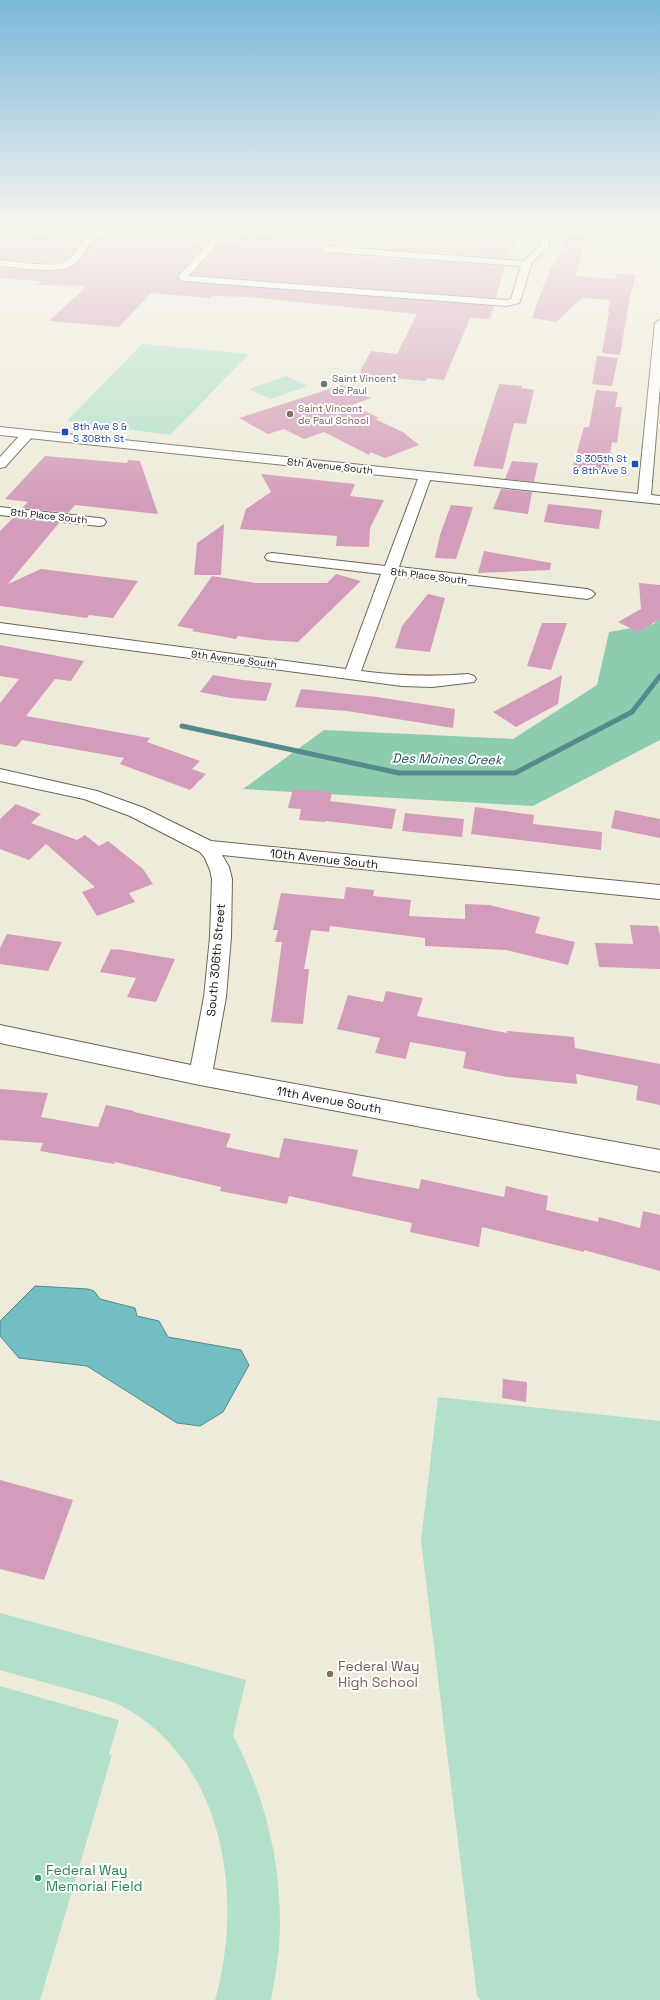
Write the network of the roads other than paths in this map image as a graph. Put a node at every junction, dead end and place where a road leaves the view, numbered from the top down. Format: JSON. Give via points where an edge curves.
{"nodes":[{"id":1,"x":660,"y":323,"type":"edge"},
{"id":2,"x":0,"y":431,"type":"edge"},
{"id":3,"x":28,"y":434,"type":"junction"},
{"id":4,"x":0,"y":464,"type":"edge"},
{"id":5,"x":425,"y":476,"type":"junction"},
{"id":6,"x":644,"y":498,"type":"junction"},
{"id":7,"x":660,"y":500,"type":"edge"},
{"id":8,"x":0,"y":510,"type":"edge"},
{"id":9,"x":99,"y":522,"type":"dead end"},
{"id":10,"x":272,"y":557,"type":"dead end"},
{"id":11,"x":390,"y":571,"type":"junction"},
{"id":12,"x":587,"y":594,"type":"dead end"},
{"id":13,"x":0,"y":628,"type":"edge"},
{"id":14,"x":352,"y":674,"type":"junction"},
{"id":15,"x":468,"y":679,"type":"dead end"},
{"id":16,"x":0,"y":775,"type":"edge"},
{"id":17,"x":207,"y":847,"type":"junction"},
{"id":18,"x":660,"y":892,"type":"edge"},
{"id":19,"x":0,"y":1034,"type":"edge"},
{"id":20,"x":200,"y":1076,"type":"junction"},
{"id":21,"x":660,"y":1160,"type":"edge"}],
"edges":[{"from":1,"to":6,"type":"street"},
{"from":2,"to":3,"type":"street","name":"8th Avenue South"},
{"from":3,"to":4,"type":"street"},
{"from":3,"to":5,"type":"street","name":"8th Avenue South"},
{"from":5,"to":6,"type":"street","name":"8th Avenue South"},
{"from":5,"to":11,"type":"street"},
{"from":6,"to":7,"type":"street","name":"8th Avenue South"},
{"from":8,"to":9,"type":"street","name":"8th Place South"},
{"from":10,"to":11,"type":"street","name":"8th Place South"},
{"from":11,"to":12,"type":"street","name":"8th Place South"},
{"from":11,"to":14,"type":"street"},
{"from":13,"to":14,"type":"street","name":"9th Avenue South"},
{"from":14,"to":15,"type":"street","name":"9th Avenue South","via":[[414,682]]},
{"from":16,"to":17,"type":"street","name":"10th Avenue South","via":[[90,795],[137,812]]},
{"from":17,"to":18,"type":"street","name":"10th Avenue South"},
{"from":17,"to":20,"type":"street","name":"South 306th Street","via":[[217,862],[220,873],[220,936],[212,1012]]},
{"from":19,"to":20,"type":"street","name":"11th Avenue South"},
{"from":20,"to":21,"type":"street","name":"11th Avenue South"}]}
